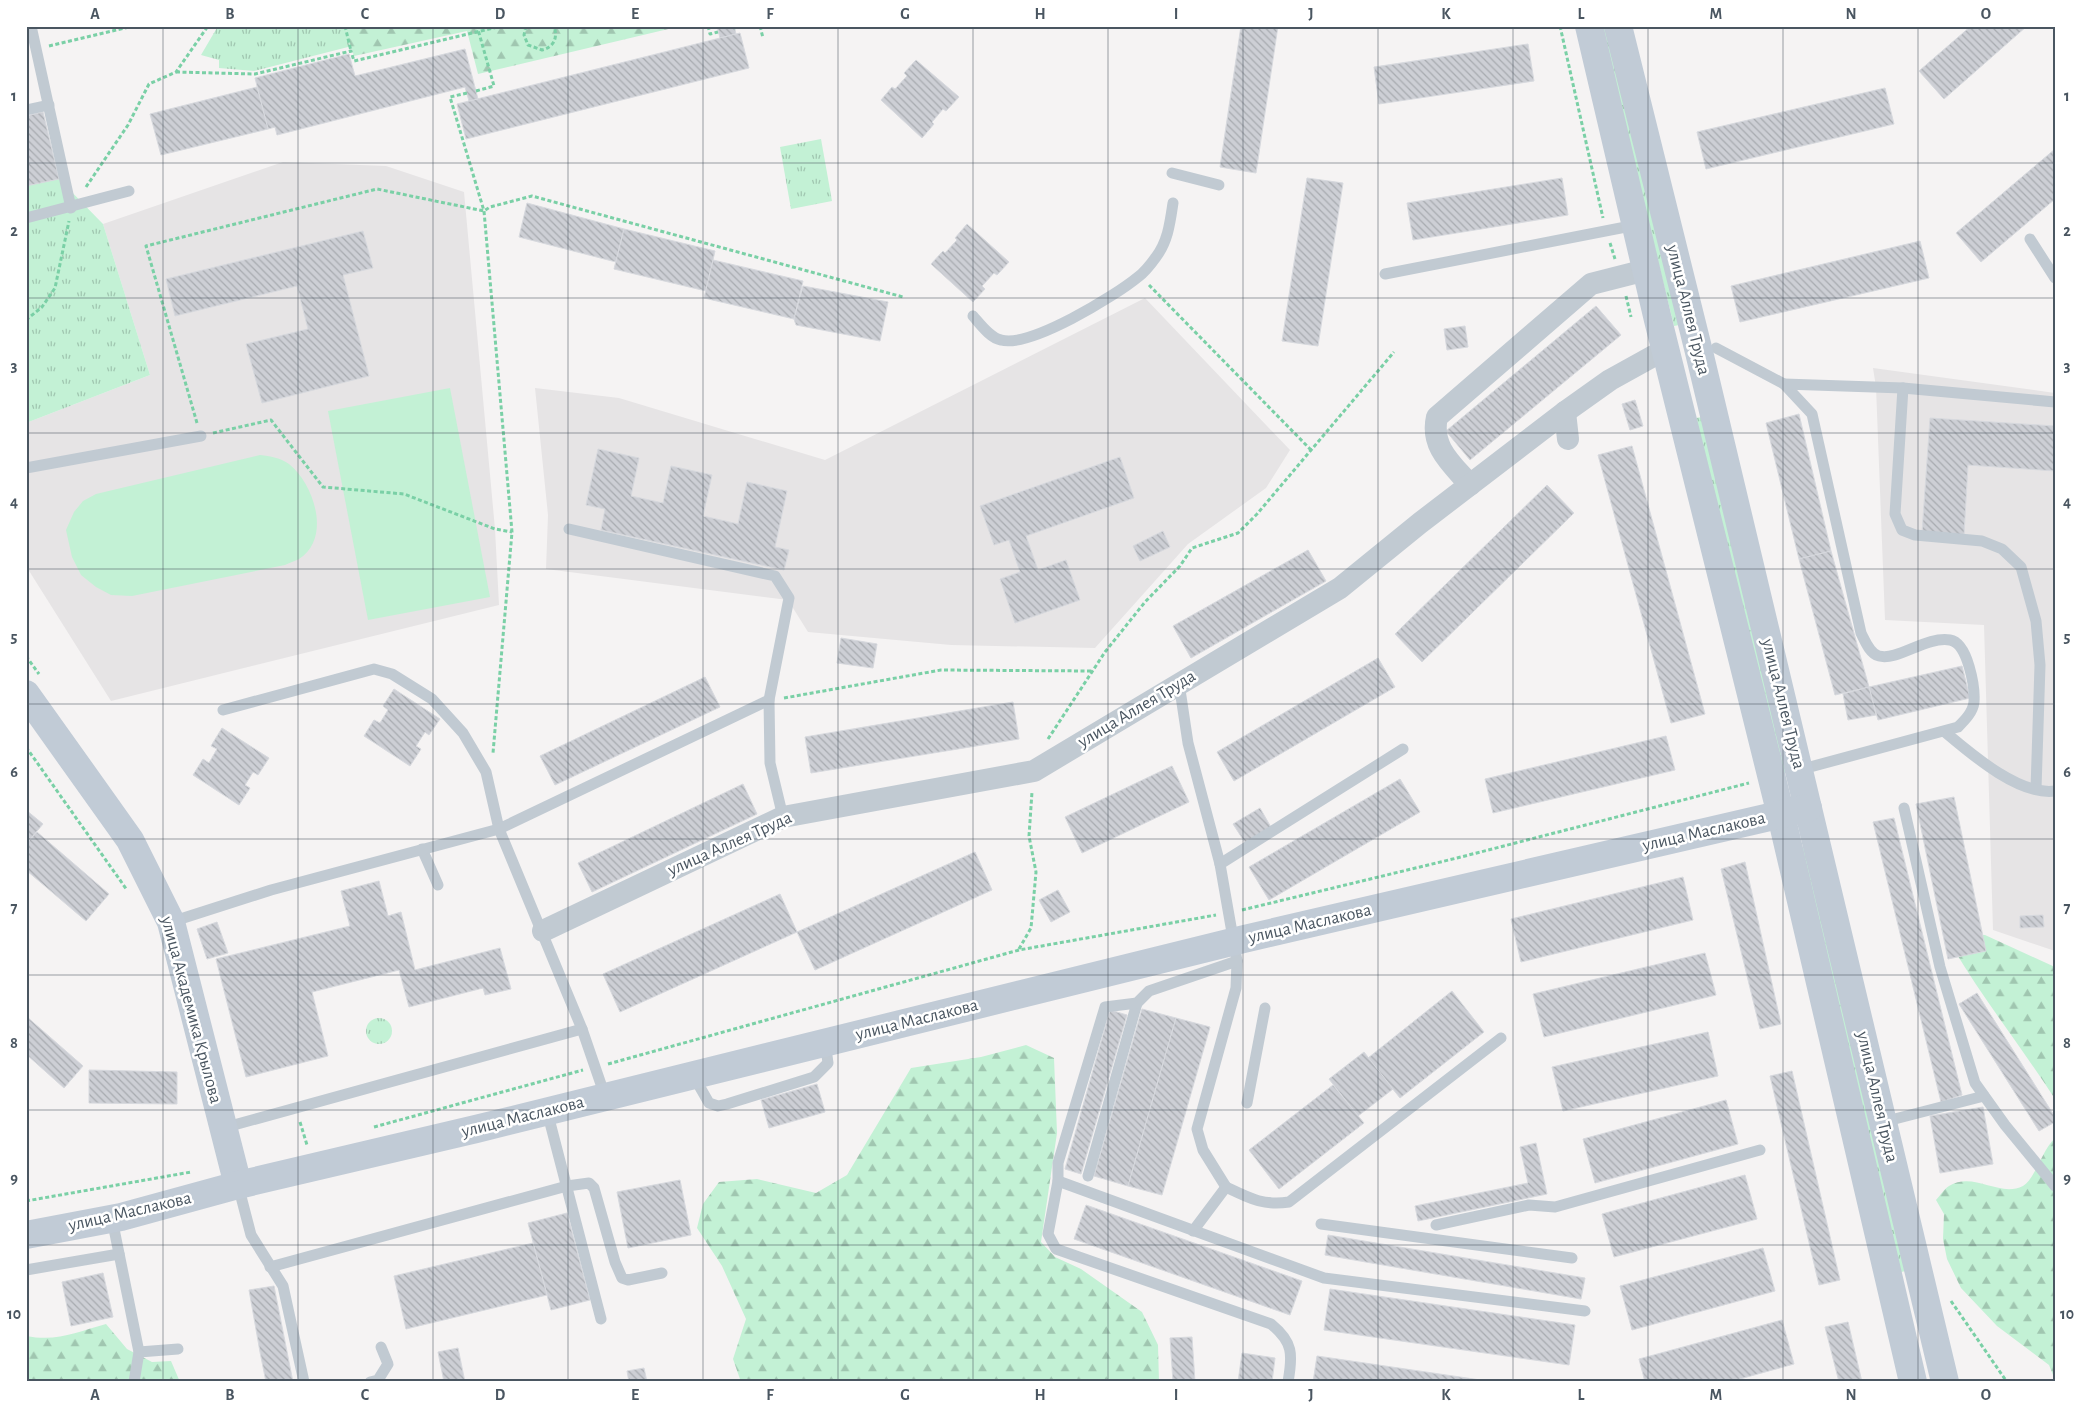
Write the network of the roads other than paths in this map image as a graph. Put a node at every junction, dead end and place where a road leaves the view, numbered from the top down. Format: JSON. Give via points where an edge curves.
{"nodes":[{"id":1,"x":31,"y":26,"type":"edge"},
{"id":2,"x":1589,"y":26,"type":"edge"},
{"id":3,"x":1618,"y":26,"type":"edge"},
{"id":4,"x":49,"y":105,"type":"junction"},
{"id":5,"x":26,"y":110,"type":"edge"},
{"id":6,"x":1172,"y":173,"type":"dead end"},
{"id":7,"x":1219,"y":185,"type":"dead end"},
{"id":8,"x":129,"y":191,"type":"dead end"},
{"id":9,"x":1173,"y":203,"type":"dead end"},
{"id":10,"x":71,"y":208,"type":"junction"},
{"id":11,"x":26,"y":218,"type":"edge"},
{"id":12,"x":1636,"y":225,"type":"junction"},
{"id":13,"x":2030,"y":239,"type":"dead end"},
{"id":14,"x":1646,"y":270,"type":"junction"},
{"id":15,"x":1385,"y":274,"type":"dead end"},
{"id":16,"x":2055,"y":278,"type":"edge"},
{"id":17,"x":973,"y":316,"type":"dead end"},
{"id":18,"x":1716,"y":348,"type":"dead end"},
{"id":19,"x":1666,"y":349,"type":"junction"},
{"id":20,"x":1784,"y":384,"type":"junction"},
{"id":21,"x":1903,"y":388,"type":"junction"},
{"id":22,"x":2055,"y":402,"type":"edge"},
{"id":23,"x":1565,"y":412,"type":"junction"},
{"id":24,"x":201,"y":436,"type":"road end"},
{"id":25,"x":1568,"y":439,"type":"dead end"},
{"id":26,"x":26,"y":468,"type":"edge"},
{"id":27,"x":1470,"y":485,"type":"junction"},
{"id":28,"x":569,"y":529,"type":"dead end"},
{"id":29,"x":1179,"y":683,"type":"junction"},
{"id":30,"x":34,"y":687,"type":"edge"},
{"id":31,"x":769,"y":700,"type":"junction"},
{"id":32,"x":223,"y":710,"type":"dead end"},
{"id":33,"x":1944,"y":732,"type":"junction"},
{"id":34,"x":1403,"y":749,"type":"dead end"},
{"id":35,"x":1799,"y":770,"type":"junction"},
{"id":36,"x":2036,"y":788,"type":"junction"},
{"id":37,"x":2055,"y":791,"type":"edge"},
{"id":38,"x":1808,"y":808,"type":"junction"},
{"id":39,"x":1904,"y":808,"type":"dead end"},
{"id":40,"x":1781,"y":815,"type":"junction"},
{"id":41,"x":783,"y":817,"type":"junction"},
{"id":42,"x":499,"y":829,"type":"junction"},
{"id":43,"x":422,"y":849,"type":"junction"},
{"id":44,"x":1220,"y":864,"type":"junction"},
{"id":45,"x":438,"y":885,"type":"dead end"},
{"id":46,"x":171,"y":922,"type":"junction"},
{"id":47,"x":543,"y":931,"type":"junction"},
{"id":48,"x":1235,"y":952,"type":"junction"},
{"id":49,"x":1137,"y":1003,"type":"junction"},
{"id":50,"x":1265,"y":1008,"type":"dead end"},
{"id":51,"x":582,"y":1029,"type":"junction"},
{"id":52,"x":1501,"y":1038,"type":"dead end"},
{"id":53,"x":825,"y":1042,"type":"junction"},
{"id":54,"x":693,"y":1074,"type":"junction"},
{"id":55,"x":605,"y":1096,"type":"junction"},
{"id":56,"x":1984,"y":1096,"type":"junction"},
{"id":57,"x":1247,"y":1103,"type":"dead end"},
{"id":58,"x":547,"y":1112,"type":"junction"},
{"id":59,"x":1883,"y":1122,"type":"junction"},
{"id":60,"x":223,"y":1128,"type":"junction"},
{"id":61,"x":1760,"y":1150,"type":"dead end"},
{"id":62,"x":1088,"y":1176,"type":"dead end"},
{"id":63,"x":1058,"y":1181,"type":"junction"},
{"id":64,"x":238,"y":1185,"type":"junction"},
{"id":65,"x":567,"y":1186,"type":"junction"},
{"id":66,"x":2055,"y":1186,"type":"edge"},
{"id":67,"x":1226,"y":1187,"type":"junction"},
{"id":68,"x":112,"y":1219,"type":"junction"},
{"id":69,"x":1321,"y":1224,"type":"dead end"},
{"id":70,"x":1436,"y":1225,"type":"dead end"},
{"id":71,"x":1193,"y":1231,"type":"junction"},
{"id":72,"x":26,"y":1234,"type":"edge"},
{"id":73,"x":119,"y":1254,"type":"junction"},
{"id":74,"x":1572,"y":1258,"type":"dead end"},
{"id":75,"x":270,"y":1267,"type":"junction"},
{"id":76,"x":26,"y":1270,"type":"edge"},
{"id":77,"x":662,"y":1272,"type":"dead end"},
{"id":78,"x":1585,"y":1311,"type":"dead end"},
{"id":79,"x":601,"y":1319,"type":"dead end"},
{"id":80,"x":381,"y":1347,"type":"dead end"},
{"id":81,"x":178,"y":1349,"type":"dead end"},
{"id":82,"x":139,"y":1352,"type":"junction"},
{"id":83,"x":134,"y":1382,"type":"edge"},
{"id":84,"x":304,"y":1382,"type":"edge"},
{"id":85,"x":370,"y":1382,"type":"edge"},
{"id":86,"x":1288,"y":1382,"type":"edge"},
{"id":87,"x":1913,"y":1382,"type":"edge"},
{"id":88,"x":1945,"y":1382,"type":"edge"}],
"edges":[{"from":1,"to":4,"type":"lane"},
{"from":2,"to":12,"type":"street","name":"улица Аллея Труда"},
{"from":3,"to":35,"type":"street","name":"улица Аллея Труда"},
{"from":4,"to":5,"type":"lane"},
{"from":4,"to":10,"type":"lane"},
{"from":6,"to":7,"type":"lane"},
{"from":8,"to":10,"type":"lane"},
{"from":9,"to":17,"type":"lane","via":[[1167,240],[1157,257],[1140,276],[1113,295],[1039,334],[1015,342],[1000,340]]},
{"from":10,"to":11,"type":"lane"},
{"from":12,"to":14,"type":"street","name":"улица Аллея Труда"},
{"from":12,"to":15,"type":"lane"},
{"from":13,"to":16,"type":"lane"},
{"from":14,"to":19,"type":"street","name":"улица Аллея Труда"},
{"from":14,"to":27,"type":"street","via":[[1591,284],[1436,417],[1436,443]]},
{"from":18,"to":20,"type":"lane"},
{"from":19,"to":23,"type":"street","name":"улица Аллея Труда","via":[[1610,380]]},
{"from":19,"to":40,"type":"street","name":"улица Аллея Труда"},
{"from":20,"to":21,"type":"lane"},
{"from":20,"to":33,"type":"lane","via":[[1812,414],[1861,633],[1870,650],[1878,656],[1887,656],[1935,640],[1953,640],[1964,650],[1974,703],[1969,716],[1958,727]]},
{"from":21,"to":22,"type":"lane"},
{"from":21,"to":36,"type":"lane","via":[[1896,514],[1902,530],[1915,535],[1982,541],[2002,549],[2021,568],[2036,621],[2040,665]]},
{"from":23,"to":25,"type":"street"},
{"from":23,"to":27,"type":"street","name":"улица Аллея Труда"},
{"from":24,"to":26,"type":"lane"},
{"from":27,"to":29,"type":"street","name":"улица Аллея Труда","via":[[1340,588]]},
{"from":28,"to":31,"type":"lane","via":[[775,576],[789,598]]},
{"from":29,"to":41,"type":"street","name":"улица Аллея Труда","via":[[1034,771]]},
{"from":29,"to":44,"type":"lane","via":[[1188,743]]},
{"from":30,"to":46,"type":"street","name":"улица Академика Крылова","via":[[130,840]]},
{"from":31,"to":41,"type":"lane","via":[[770,763]]},
{"from":31,"to":42,"type":"lane"},
{"from":32,"to":42,"type":"lane","via":[[374,669],[392,674],[432,699],[463,733],[486,772]]},
{"from":33,"to":35,"type":"lane"},
{"from":33,"to":36,"type":"lane","via":[[1986,766],[2016,782]]},
{"from":34,"to":44,"type":"lane"},
{"from":35,"to":38,"type":"street","name":"улица Аллея Труда"},
{"from":36,"to":37,"type":"lane"},
{"from":38,"to":40,"type":"street","name":"улица Маслакова"},
{"from":38,"to":59,"type":"street","name":"улица Аллея Труда"},
{"from":39,"to":56,"type":"lane","via":[[1940,967],[1975,1083]]},
{"from":40,"to":48,"type":"street","name":"улица Маслакова"},
{"from":40,"to":87,"type":"street","name":"улица Аллея Труда"},
{"from":41,"to":47,"type":"street","name":"улица Аллея Труда"},
{"from":42,"to":43,"type":"lane"},
{"from":42,"to":47,"type":"lane"},
{"from":43,"to":45,"type":"lane"},
{"from":43,"to":46,"type":"lane","via":[[271,890]]},
{"from":44,"to":48,"type":"lane"},
{"from":46,"to":60,"type":"street","name":"улица Академика Крылова"},
{"from":47,"to":51,"type":"lane"},
{"from":48,"to":49,"type":"lane","via":[[1149,992]]},
{"from":48,"to":53,"type":"street","name":"улица Маслакова"},
{"from":48,"to":67,"type":"lane","via":[[1236,988],[1197,1129],[1203,1150]]},
{"from":49,"to":62,"type":"lane"},
{"from":49,"to":63,"type":"lane","via":[[1108,1005],[1103,1010],[1058,1163]]},
{"from":50,"to":57,"type":"lane"},
{"from":51,"to":55,"type":"lane"},
{"from":51,"to":60,"type":"lane"},
{"from":52,"to":67,"type":"lane","via":[[1289,1202],[1273,1205]]},
{"from":53,"to":54,"type":"street","name":"улица Маслакова"},
{"from":53,"to":54,"type":"lane","via":[[828,1063],[814,1077],[727,1104],[709,1103]]},
{"from":54,"to":55,"type":"street","name":"улица Маслакова"},
{"from":55,"to":58,"type":"street","name":"улица Маслакова"},
{"from":56,"to":59,"type":"lane"},
{"from":56,"to":66,"type":"lane"},
{"from":58,"to":64,"type":"street","name":"улица Маслакова"},
{"from":58,"to":65,"type":"lane"},
{"from":59,"to":88,"type":"street","name":"улица Аллея Труда"},
{"from":60,"to":64,"type":"street","name":"улица Академика Крылова"},
{"from":61,"to":70,"type":"lane","via":[[1555,1207],[1529,1205]]},
{"from":63,"to":71,"type":"lane"},
{"from":63,"to":86,"type":"lane","via":[[1048,1234],[1056,1249],[1271,1324],[1284,1335],[1292,1353]]},
{"from":64,"to":68,"type":"street","name":"улица Маслакова"},
{"from":64,"to":75,"type":"lane","via":[[251,1234]]},
{"from":65,"to":75,"type":"lane"},
{"from":65,"to":77,"type":"lane","via":[[592,1185],[614,1262],[622,1278],[628,1280]]},
{"from":65,"to":79,"type":"lane"},
{"from":67,"to":71,"type":"lane"},
{"from":68,"to":72,"type":"street","name":"улица Маслакова"},
{"from":68,"to":73,"type":"lane"},
{"from":69,"to":74,"type":"lane"},
{"from":71,"to":78,"type":"lane","via":[[1324,1278]]},
{"from":73,"to":76,"type":"lane"},
{"from":73,"to":82,"type":"lane"},
{"from":75,"to":84,"type":"lane","via":[[284,1286]]},
{"from":80,"to":85,"type":"lane","via":[[388,1364],[378,1380]]},
{"from":81,"to":82,"type":"lane"},
{"from":82,"to":83,"type":"lane"}]}
